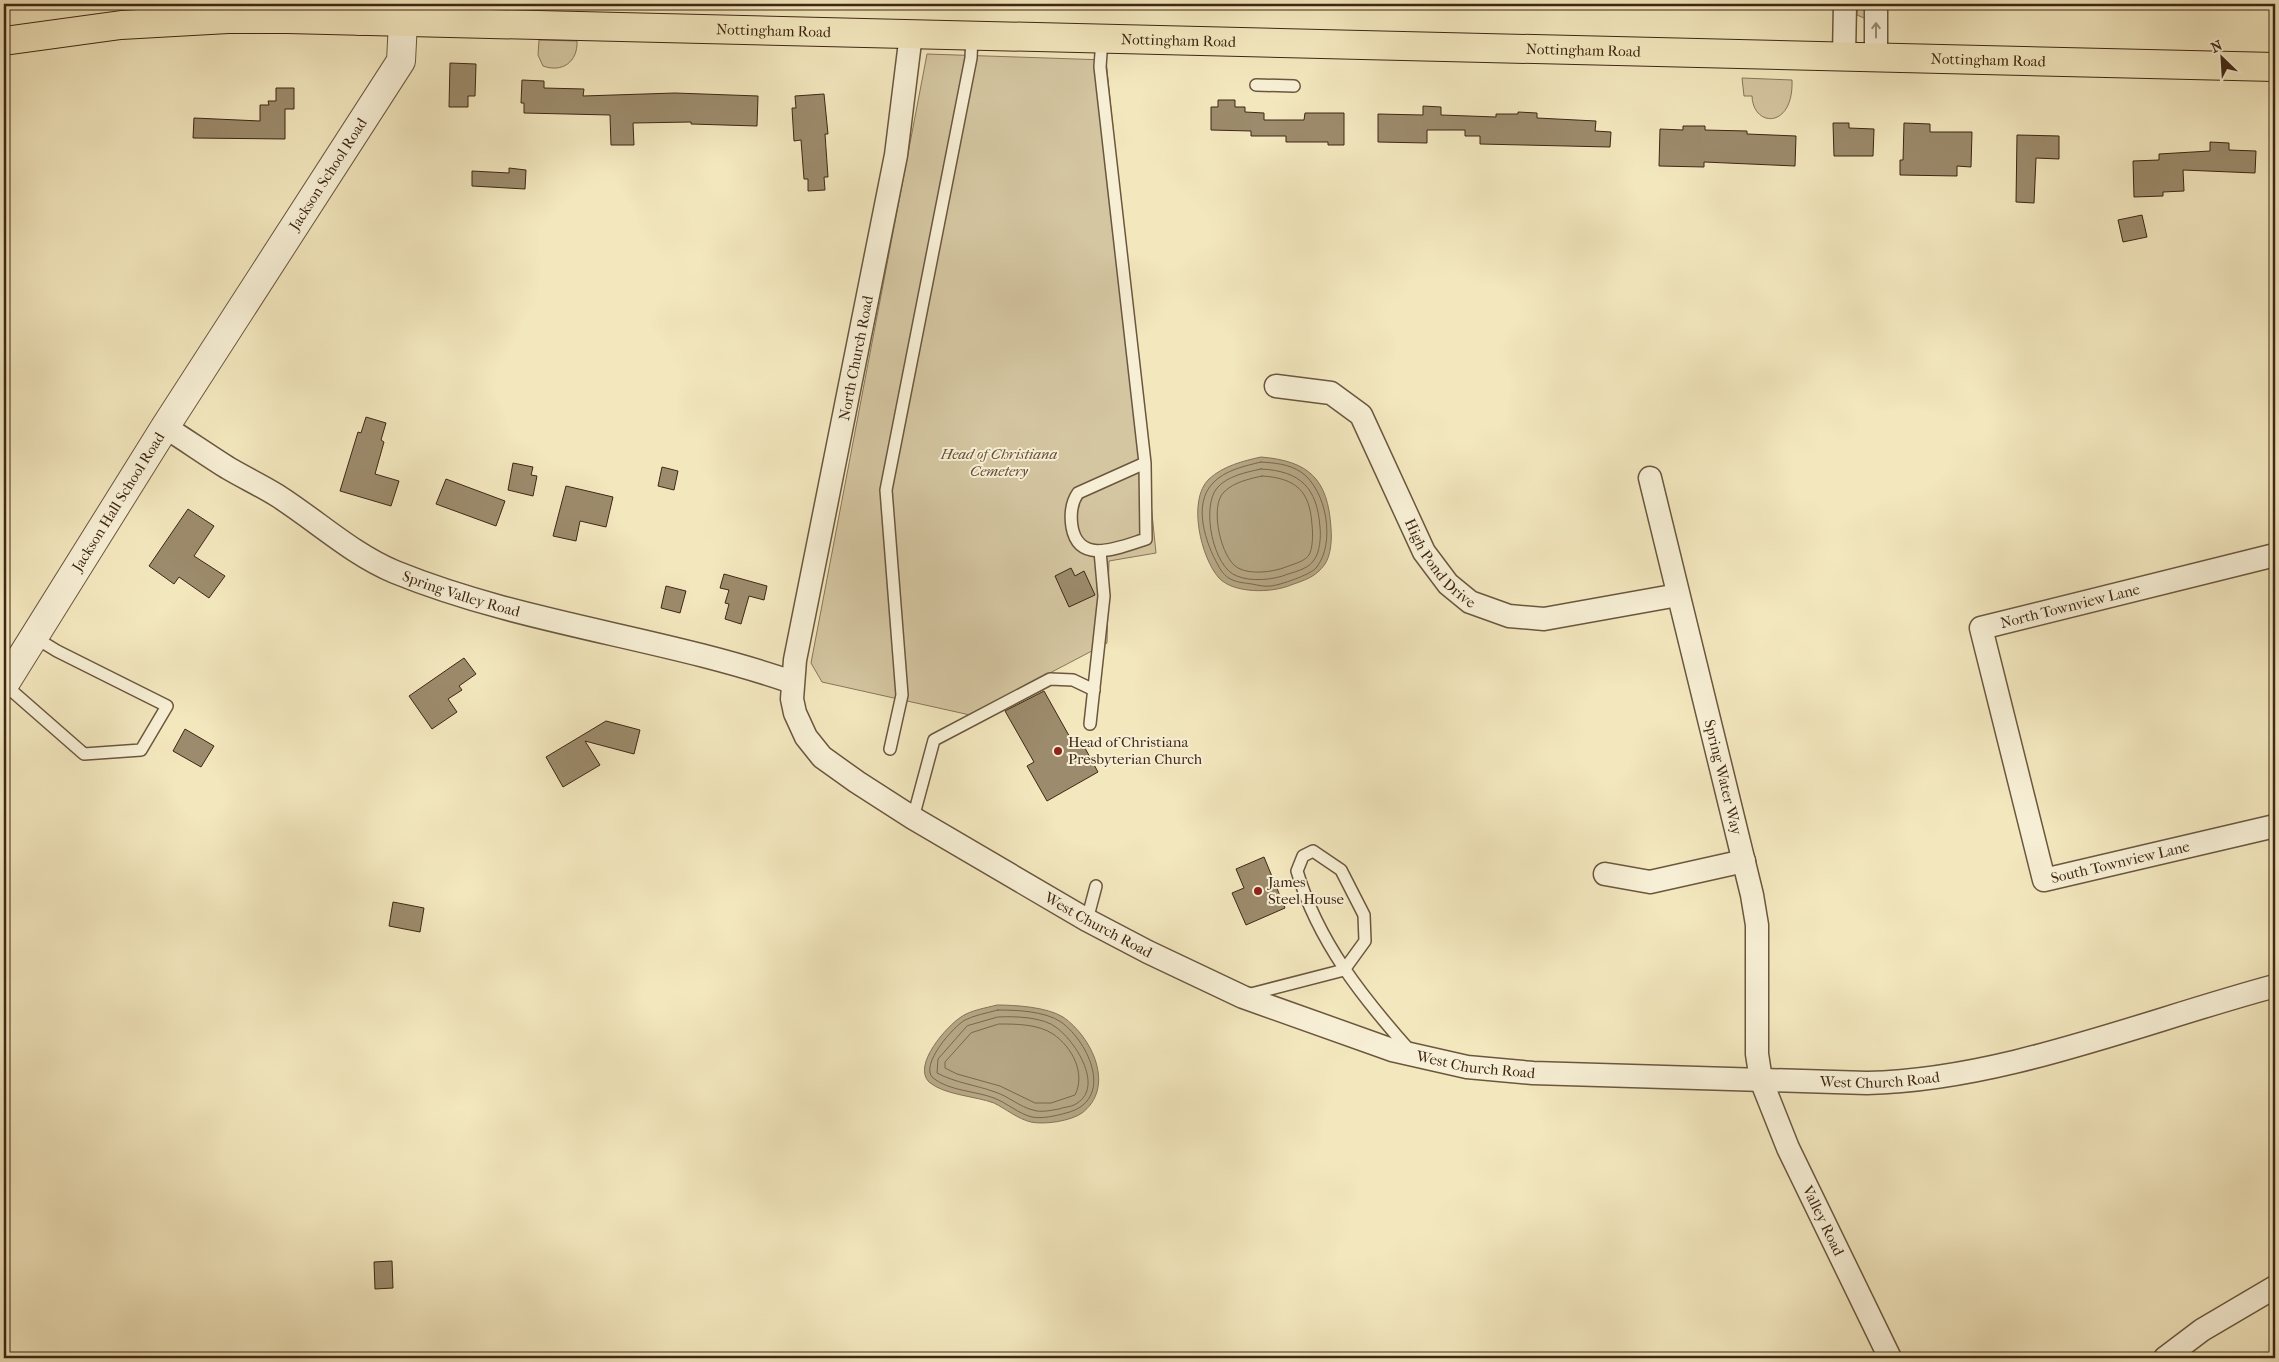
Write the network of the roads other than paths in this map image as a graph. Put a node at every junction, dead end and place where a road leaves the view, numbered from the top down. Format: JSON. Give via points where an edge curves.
{"nodes":[{"id":1,"x":1845,"y":4,"type":"edge"},
{"id":2,"x":1876,"y":4,"type":"edge"},
{"id":3,"x":356,"y":12,"type":"edge"},
{"id":4,"x":403,"y":22,"type":"junction"},
{"id":5,"x":911,"y":34,"type":"junction"},
{"id":6,"x":972,"y":36,"type":"junction"},
{"id":7,"x":1102,"y":39,"type":"junction"},
{"id":8,"x":4,"y":42,"type":"edge"},
{"id":9,"x":1844,"y":56,"type":"junction"},
{"id":10,"x":1876,"y":57,"type":"junction"},
{"id":11,"x":2275,"y":67,"type":"edge"},
{"id":12,"x":1256,"y":85,"type":"dead end"},
{"id":13,"x":1294,"y":86,"type":"dead end"},
{"id":14,"x":234,"y":320,"type":"joint"},
{"id":15,"x":1276,"y":386,"type":"dead end"},
{"id":16,"x":165,"y":427,"type":"junction"},
{"id":17,"x":1145,"y":463,"type":"junction"},
{"id":18,"x":1650,"y":478,"type":"dead end"},
{"id":19,"x":1100,"y":551,"type":"junction"},
{"id":20,"x":2275,"y":555,"type":"edge"},
{"id":21,"x":1678,"y":595,"type":"junction"},
{"id":22,"x":34,"y":636,"type":"junction"},
{"id":23,"x":792,"y":682,"type":"junction"},
{"id":24,"x":4,"y":685,"type":"edge"},
{"id":25,"x":1094,"y":690,"type":"junction"},
{"id":26,"x":1090,"y":724,"type":"dead end"},
{"id":27,"x":2010,"y":744,"type":"joint"},
{"id":28,"x":890,"y":749,"type":"dead end"},
{"id":29,"x":913,"y":818,"type":"junction"},
{"id":30,"x":2275,"y":826,"type":"edge"},
{"id":31,"x":1744,"y":861,"type":"junction"},
{"id":32,"x":1605,"y":874,"type":"dead end"},
{"id":33,"x":1096,"y":886,"type":"dead end"},
{"id":34,"x":1087,"y":920,"type":"junction"},
{"id":35,"x":1344,"y":970,"type":"junction"},
{"id":36,"x":2275,"y":986,"type":"edge"},
{"id":37,"x":1243,"y":997,"type":"junction"},
{"id":38,"x":1416,"y":1057,"type":"junction"},
{"id":39,"x":1761,"y":1080,"type":"junction"},
{"id":40,"x":2275,"y":1287,"type":"edge"},
{"id":41,"x":1890,"y":1358,"type":"edge"},
{"id":42,"x":2165,"y":1358,"type":"edge"}],
"edges":[{"from":1,"to":9,"type":"street"},
{"from":10,"to":2,"type":"street","one_way":true},
{"from":3,"to":4,"type":"main road","name":"Nottingham Road"},
{"from":3,"to":8,"type":"main road","name":"Nottingham Road","via":[[83,30]]},
{"from":4,"to":5,"type":"main road","name":"Nottingham Road"},
{"from":4,"to":14,"type":"street","name":"Jackson School Road","via":[[401,61]]},
{"from":5,"to":6,"type":"main road","name":"Nottingham Road"},
{"from":5,"to":23,"type":"street","name":"North Church Road","via":[[899,140]]},
{"from":6,"to":7,"type":"main road","name":"Nottingham Road"},
{"from":6,"to":28,"type":"lane","via":[[971,58],[946,190],[886,490],[902,694]]},
{"from":7,"to":9,"type":"main road","name":"Nottingham Road"},
{"from":7,"to":17,"type":"lane","via":[[1100,67]]},
{"from":9,"to":10,"type":"main road","name":"Nottingham Road"},
{"from":10,"to":11,"type":"main road","name":"Nottingham Road"},
{"from":12,"to":13,"type":"lane"},
{"from":14,"to":16,"type":"street","name":"Jackson Hall School Road"},
{"from":15,"to":21,"type":"street","name":"High Pond Drive","via":[[1331,393],[1361,415],[1424,552],[1448,584],[1470,602],[1509,616],[1544,619]]},
{"from":16,"to":22,"type":"street","name":"Jackson Hall School Road"},
{"from":16,"to":23,"type":"street","name":"Spring Valley Road","via":[[392,571],[545,619],[752,668]]},
{"from":17,"to":19,"type":"lane","via":[[1146,539]]},
{"from":17,"to":19,"type":"lane","via":[[1078,493],[1072,501],[1072,528],[1076,540],[1083,548]]},
{"from":18,"to":21,"type":"street","name":"Spring Water Way"},
{"from":19,"to":25,"type":"lane","via":[[1104,596]]},
{"from":20,"to":27,"type":"street","name":"North Townview Lane","via":[[1981,628]]},
{"from":21,"to":31,"type":"street","name":"Spring Water Way"},
{"from":22,"to":24,"type":"street","name":"Jackson Hall School Road"},
{"from":22,"to":24,"type":"lane","via":[[57,651],[168,706],[141,750],[84,754]]},
{"from":23,"to":29,"type":"street","name":"West Church Road","via":[[795,713],[813,747],[835,768]]},
{"from":25,"to":26,"type":"lane"},
{"from":25,"to":29,"type":"lane","via":[[1073,680],[1050,679],[934,740]]},
{"from":27,"to":30,"type":"street","name":"South Townview Lane","via":[[2044,880]]},
{"from":29,"to":34,"type":"street","name":"West Church Road"},
{"from":31,"to":32,"type":"street","via":[[1650,882]]},
{"from":31,"to":39,"type":"street","name":"Spring Water Way","via":[[1757,925],[1757,1054]]},
{"from":33,"to":34,"type":"lane"},
{"from":34,"to":37,"type":"street","name":"West Church Road"},
{"from":35,"to":35,"type":"lane","via":[[1365,941],[1364,915],[1341,870],[1313,852],[1303,856],[1297,871],[1306,901]]},
{"from":35,"to":37,"type":"lane"},
{"from":35,"to":38,"type":"lane","via":[[1367,1002]]},
{"from":36,"to":39,"type":"street","name":"West Church Road","via":[[2054,1050],[1958,1074],[1890,1083]]},
{"from":37,"to":38,"type":"street","name":"West Church Road","via":[[1358,1040]]},
{"from":38,"to":39,"type":"street","name":"West Church Road","via":[[1467,1067],[1533,1073]]},
{"from":39,"to":41,"type":"street","name":"Valley Road","via":[[1788,1148]]},
{"from":40,"to":42,"type":"street","via":[[2202,1330]]}]}
